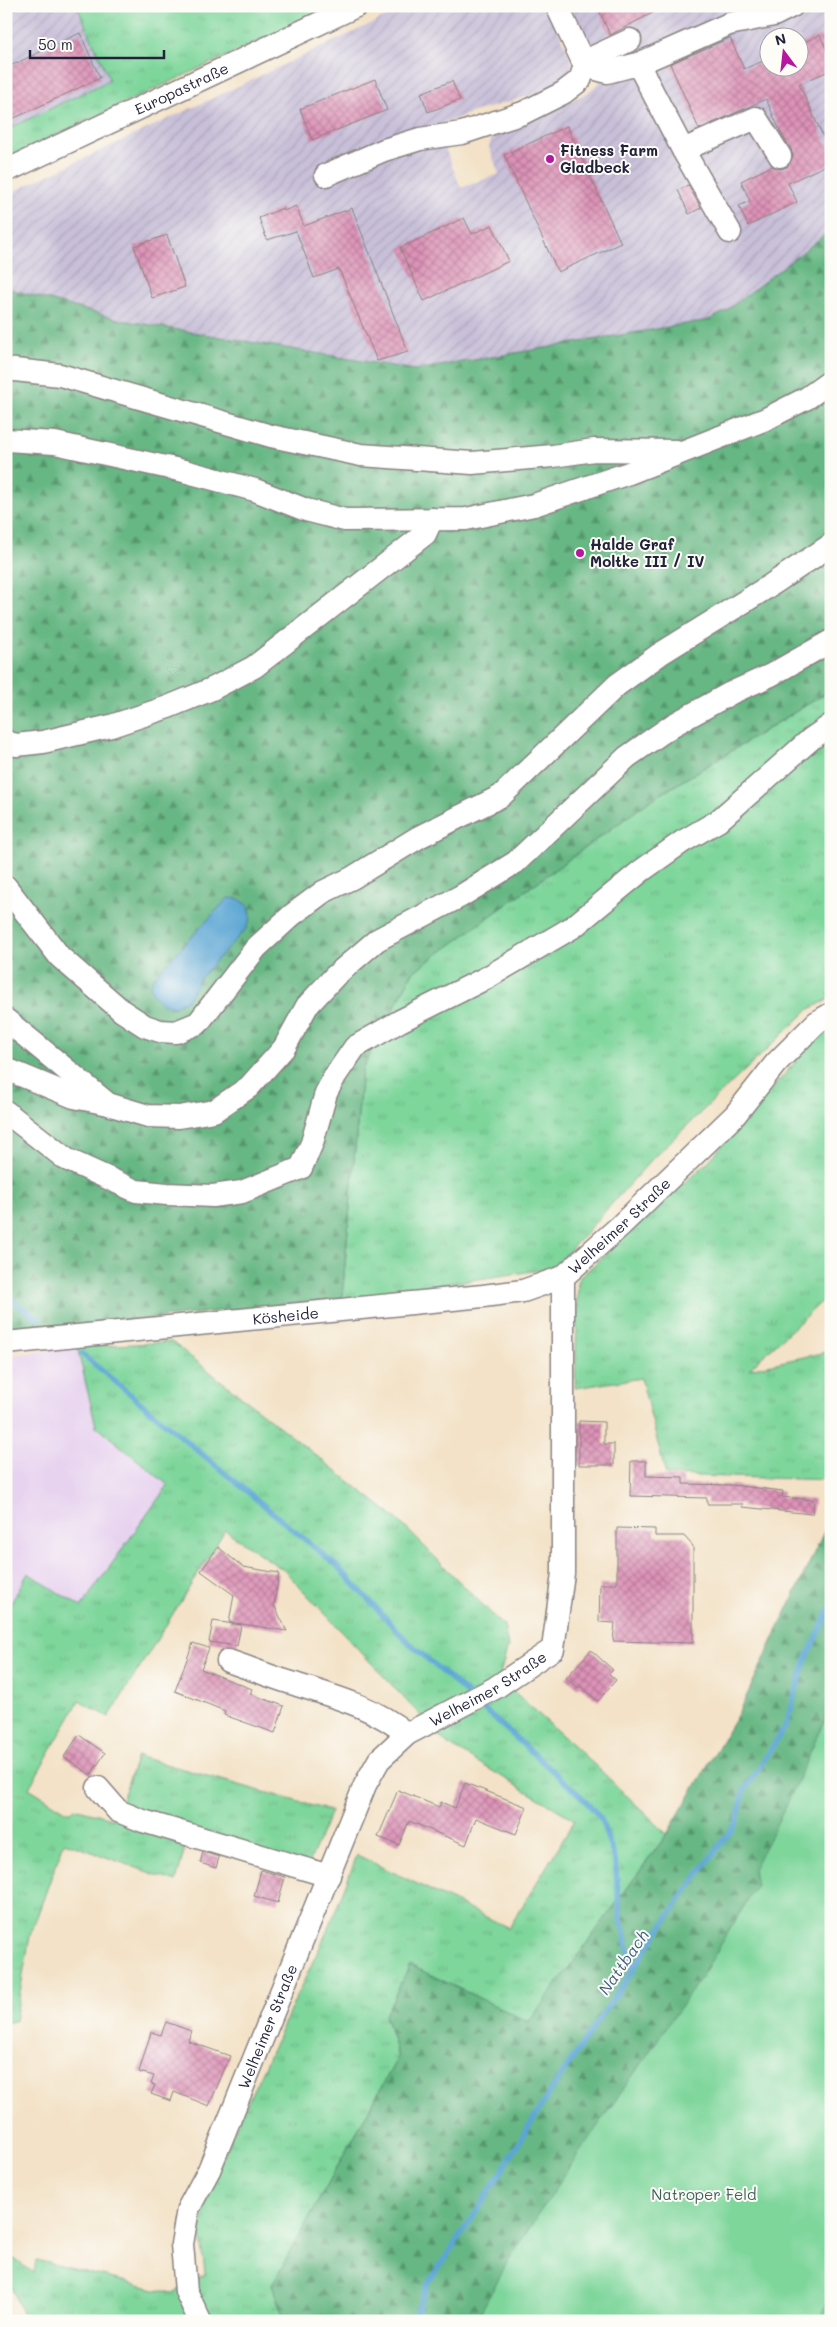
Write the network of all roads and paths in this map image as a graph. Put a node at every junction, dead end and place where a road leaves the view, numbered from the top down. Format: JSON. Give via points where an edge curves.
{"nodes":[{"id":1,"x":356,"y":6,"type":"edge"},
{"id":2,"x":558,"y":6,"type":"edge"},
{"id":3,"x":792,"y":6,"type":"edge"},
{"id":4,"x":630,"y":40,"type":"dead end"},
{"id":5,"x":584,"y":64,"type":"junction"},
{"id":6,"x":638,"y":64,"type":"junction"},
{"id":7,"x":683,"y":150,"type":"junction"},
{"id":8,"x":780,"y":156,"type":"dead end"},
{"id":9,"x":6,"y":171,"type":"edge"},
{"id":10,"x":326,"y":175,"type":"dead end"},
{"id":11,"x":730,"y":232,"type":"dead end"},
{"id":12,"x":6,"y":369,"type":"edge"},
{"id":13,"x":831,"y":381,"type":"edge"},
{"id":14,"x":6,"y":440,"type":"edge"},
{"id":15,"x":685,"y":451,"type":"junction"},
{"id":16,"x":432,"y":519,"type":"junction"},
{"id":17,"x":831,"y":545,"type":"edge"},
{"id":18,"x":831,"y":641,"type":"edge"},
{"id":19,"x":831,"y":725,"type":"edge"},
{"id":20,"x":6,"y":742,"type":"edge"},
{"id":21,"x":6,"y":887,"type":"edge"},
{"id":22,"x":831,"y":1014,"type":"edge"},
{"id":23,"x":6,"y":1020,"type":"edge"},
{"id":24,"x":6,"y":1069,"type":"edge"},
{"id":25,"x":108,"y":1104,"type":"junction"},
{"id":26,"x":6,"y":1112,"type":"edge"},
{"id":27,"x":563,"y":1277,"type":"junction"},
{"id":28,"x":6,"y":1343,"type":"edge"},
{"id":29,"x":228,"y":1661,"type":"dead end"},
{"id":30,"x":408,"y":1734,"type":"junction"},
{"id":31,"x":98,"y":1788,"type":"dead end"},
{"id":32,"x":329,"y":1876,"type":"junction"},
{"id":33,"x":200,"y":2321,"type":"edge"}],
"edges":[{"from":1,"to":9,"type":"street","name":"Europastraße"},
{"from":2,"to":5,"type":"street"},
{"from":3,"to":6,"type":"street","via":[[774,14],[729,24]]},
{"from":4,"to":5,"type":"street"},
{"from":5,"to":6,"type":"street","via":[[607,72]]},
{"from":5,"to":10,"type":"street","via":[[580,80],[563,93],[523,113],[462,133],[420,139],[384,150]]},
{"from":6,"to":7,"type":"street"},
{"from":7,"to":8,"type":"street","via":[[756,118]]},
{"from":7,"to":11,"type":"street"},
{"from":12,"to":15,"type":"street","via":[[60,375],[271,436],[361,455],[472,463],[594,450]]},
{"from":13,"to":15,"type":"street","via":[[807,398],[766,419]]},
{"from":14,"to":16,"type":"street","via":[[55,443],[184,471],[345,520]]},
{"from":15,"to":16,"type":"street","via":[[534,505],[466,519]]},
{"from":16,"to":20,"type":"street","via":[[425,534],[246,672],[168,707],[111,726],[43,742],[16,745]]},
{"from":17,"to":21,"type":"street","via":[[617,685],[501,796],[419,837],[323,892],[292,915],[256,948],[198,1023],[176,1032],[160,1031],[145,1026],[122,1011],[60,957]]},
{"from":18,"to":25,"type":"street","via":[[673,725],[627,758],[516,862],[461,896],[376,940],[307,1006],[284,1048],[249,1087],[214,1110],[178,1117],[148,1116]]},
{"from":19,"to":26,"type":"street","via":[[718,821],[641,871],[572,927],[488,977],[355,1047],[326,1093],[312,1143],[301,1168],[242,1192],[213,1196],[136,1191],[66,1159]]},
{"from":22,"to":27,"type":"street","name":"Welheimer Straße","via":[[817,1022],[776,1063],[735,1115]]},
{"from":23,"to":25,"type":"street"},
{"from":24,"to":25,"type":"street","via":[[74,1097]]},
{"from":27,"to":28,"type":"street","name":"Kösheide","via":[[523,1291],[483,1296]]},
{"from":27,"to":30,"type":"street","name":"Welheimer Straße","via":[[564,1573],[553,1649],[495,1688]]},
{"from":29,"to":30,"type":"street","via":[[342,1698]]},
{"from":30,"to":32,"type":"street","name":"Welheimer Straße","via":[[378,1760]]},
{"from":31,"to":32,"type":"street","via":[[118,1811],[143,1822]]},
{"from":32,"to":33,"type":"street","name":"Welheimer Straße","via":[[209,2170],[188,2209],[182,2244],[186,2291]]}]}
